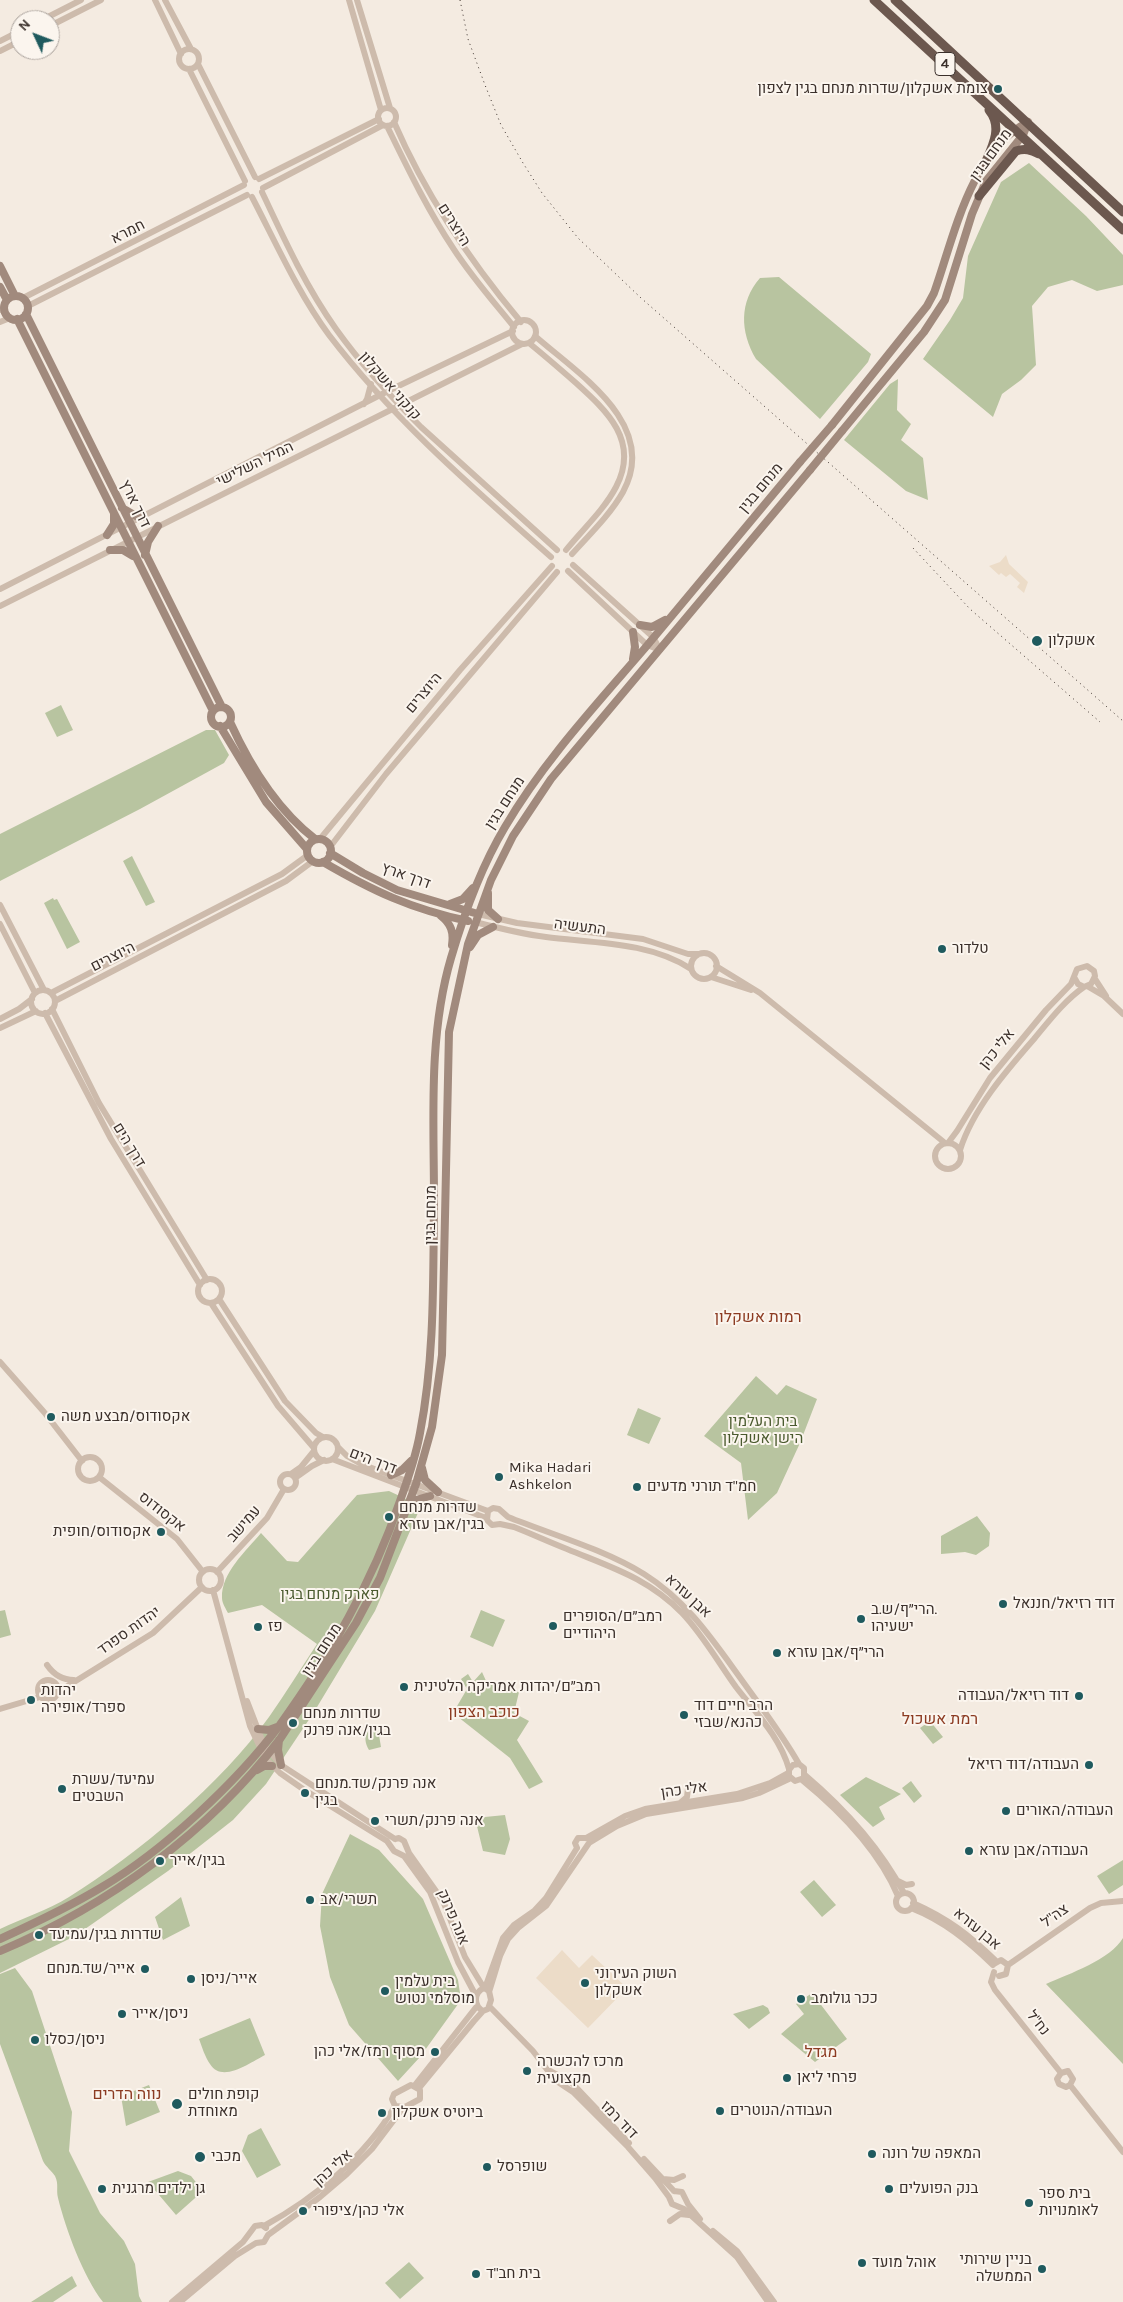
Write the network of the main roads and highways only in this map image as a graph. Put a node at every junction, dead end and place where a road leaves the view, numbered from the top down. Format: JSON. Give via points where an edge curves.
{"nodes":[{"id":1,"x":874,"y":0,"type":"edge"},
{"id":2,"x":895,"y":0,"type":"edge"},
{"id":3,"x":968,"y":85,"type":"junction"},
{"id":4,"x":1028,"y":122,"type":"junction"},
{"id":5,"x":1015,"y":129,"type":"junction"},
{"id":6,"x":1022,"y":135,"type":"junction"},
{"id":7,"x":1048,"y":159,"type":"junction"},
{"id":8,"x":983,"y":168,"type":"junction"},
{"id":9,"x":979,"y":196,"type":"junction"},
{"id":10,"x":1123,"y":212,"type":"edge"},
{"id":11,"x":1123,"y":230,"type":"edge"},
{"id":12,"x":0,"y":266,"type":"edge"},
{"id":13,"x":0,"y":287,"type":"edge"},
{"id":14,"x":19,"y":297,"type":"junction"},
{"id":15,"x":4,"y":306,"type":"edge"},
{"id":16,"x":27,"y":310,"type":"junction"},
{"id":17,"x":13,"y":318,"type":"junction"},
{"id":18,"x":121,"y":507,"type":"junction"},
{"id":19,"x":114,"y":512,"type":"junction"},
{"id":20,"x":142,"y":517,"type":"road end"},
{"id":21,"x":125,"y":525,"type":"junction"},
{"id":22,"x":158,"y":526,"type":"road end"},
{"id":23,"x":107,"y":534,"type":"road end"},
{"id":24,"x":110,"y":550,"type":"road end"},
{"id":25,"x":145,"y":555,"type":"junction"},
{"id":26,"x":137,"y":559,"type":"junction"},
{"id":27,"x":674,"y":613,"type":"junction"},
{"id":28,"x":640,"y":625,"type":"road end"},
{"id":29,"x":633,"y":632,"type":"road end"},
{"id":30,"x":630,"y":664,"type":"junction"},
{"id":31,"x":222,"y":707,"type":"junction"},
{"id":32,"x":213,"y":711,"type":"junction"},
{"id":33,"x":230,"y":722,"type":"junction"},
{"id":34,"x":220,"y":726,"type":"junction"},
{"id":35,"x":318,"y":839,"type":"junction"},
{"id":36,"x":330,"y":850,"type":"junction"},
{"id":37,"x":309,"y":855,"type":"junction"},
{"id":38,"x":323,"y":862,"type":"junction"},
{"id":39,"x":491,"y":880,"type":"junction"},
{"id":40,"x":479,"y":881,"type":"junction"},
{"id":41,"x":445,"y":904,"type":"junction"},
{"id":42,"x":467,"y":910,"type":"junction"},
{"id":43,"x":440,"y":914,"type":"junction"},
{"id":44,"x":478,"y":914,"type":"junction"},
{"id":45,"x":498,"y":919,"type":"road end"},
{"id":46,"x":463,"y":920,"type":"junction"},
{"id":47,"x":475,"y":922,"type":"junction"},
{"id":48,"x":493,"y":927,"type":"road end"},
{"id":49,"x":450,"y":960,"type":"junction"},
{"id":50,"x":463,"y":963,"type":"junction"},
{"id":51,"x":415,"y":1455,"type":"junction"},
{"id":52,"x":423,"y":1461,"type":"junction"},
{"id":53,"x":391,"y":1475,"type":"road end"},
{"id":54,"x":438,"y":1492,"type":"road end"},
{"id":55,"x":430,"y":1496,"type":"road end"},
{"id":56,"x":408,"y":1507,"type":"junction"},
{"id":57,"x":279,"y":1726,"type":"junction"},
{"id":58,"x":258,"y":1728,"type":"road end"},
{"id":59,"x":280,"y":1738,"type":"junction"},
{"id":60,"x":281,"y":1765,"type":"road end"},
{"id":61,"x":272,"y":1766,"type":"road end"},
{"id":62,"x":250,"y":1773,"type":"junction"},
{"id":63,"x":0,"y":1939,"type":"edge"},
{"id":64,"x":0,"y":1951,"type":"edge"}],
"edges":[{"from":1,"to":3,"type":"highway","number":"4"},
{"from":2,"to":4,"type":"highway","number":"4"},
{"from":3,"to":5,"type":"highway","number":"4"},
{"from":3,"to":8,"type":"highway","via":[[997,124]]},
{"from":4,"to":5,"type":"main road","name":"מנחם בגין"},
{"from":4,"to":6,"type":"main road","name":"מנחם בגין"},
{"from":4,"to":10,"type":"highway","number":"4"},
{"from":5,"to":6,"type":"highway","number":"4"},
{"from":5,"to":8,"type":"main road","name":"מנחם בגין"},
{"from":6,"to":7,"type":"highway","number":"4"},
{"from":6,"to":9,"type":"main road","name":"מנחם בגין","via":[[994,169]]},
{"from":7,"to":9,"type":"highway","via":[[1033,150],[1016,151]]},
{"from":7,"to":11,"type":"highway","number":"4"},
{"from":8,"to":27,"type":"main road","name":"מנחם בגין","bridge":true,"via":[[971,186],[931,300],[832,425]]},
{"from":9,"to":39,"type":"main road","name":"מנחם בגין","bridge":true,"via":[[945,300],[924,332],[551,779],[513,836]]},
{"from":12,"to":14,"type":"main road"},
{"from":13,"to":15,"type":"main road"},
{"from":14,"to":15,"type":"main road"},
{"from":14,"to":16,"type":"main road","name":"דרך ארץ"},
{"from":15,"to":17,"type":"main road","name":"דרך ארץ"},
{"from":16,"to":17,"type":"main road"},
{"from":16,"to":18,"type":"main road","name":"דרך ארץ"},
{"from":17,"to":19,"type":"main road","name":"דרך ארץ"},
{"from":18,"to":20,"type":"main road"},
{"from":18,"to":21,"type":"main road","name":"דרך ארץ"},
{"from":19,"to":21,"type":"main road","name":"דרך ארץ"},
{"from":19,"to":23,"type":"main road","via":[[114,524]]},
{"from":21,"to":25,"type":"main road","name":"דרך ארץ"},
{"from":21,"to":26,"type":"main road","name":"דרך ארץ"},
{"from":22,"to":25,"type":"main road","via":[[148,542]]},
{"from":24,"to":26,"type":"main road","via":[[124,550]]},
{"from":25,"to":31,"type":"main road","name":"דרך ארץ"},
{"from":26,"to":32,"type":"main road","name":"דרך ארץ"},
{"from":27,"to":28,"type":"main road","via":[[652,627]]},
{"from":27,"to":30,"type":"main road","name":"מנחם בגין"},
{"from":29,"to":30,"type":"main road","via":[[635,646]]},
{"from":30,"to":40,"type":"main road","name":"מנחם בגין","via":[[524,796],[503,829]]},
{"from":31,"to":32,"type":"main road"},
{"from":31,"to":33,"type":"main road","via":[[230,712]]},
{"from":32,"to":34,"type":"main road","via":[[212,721]]},
{"from":33,"to":34,"type":"main road"},
{"from":33,"to":35,"type":"main road","via":[[272,796],[300,826]]},
{"from":34,"to":37,"type":"main road","via":[[266,802]]},
{"from":35,"to":36,"type":"main road","name":"דרך ארץ"},
{"from":35,"to":37,"type":"main road","via":[[309,844]]},
{"from":36,"to":38,"type":"main road"},
{"from":36,"to":41,"type":"main road","name":"דרך ארץ","via":[[363,873],[397,890]]},
{"from":37,"to":38,"type":"main road"},
{"from":38,"to":43,"type":"main road","name":"דרך ארץ","via":[[377,892]]},
{"from":39,"to":44,"type":"main road","name":"מנחם בגין"},
{"from":39,"to":45,"type":"main road","via":[[488,910]]},
{"from":40,"to":41,"type":"main road","via":[[463,899]]},
{"from":40,"to":42,"type":"main road","name":"מנחם בגין"},
{"from":41,"to":42,"type":"main road","name":"דרך ארץ"},
{"from":42,"to":44,"type":"main road","name":"דרך ארץ"},
{"from":42,"to":46,"type":"main road","name":"מנחם בגין"},
{"from":43,"to":46,"type":"main road","name":"דרך ארץ"},
{"from":43,"to":49,"type":"main road","via":[[453,932]]},
{"from":44,"to":47,"type":"main road","name":"מנחם בגין"},
{"from":46,"to":47,"type":"main road","name":"התעשיה"},
{"from":46,"to":49,"type":"main road","name":"מנחם בגין"},
{"from":47,"to":50,"type":"main road","name":"מנחם בגין"},
{"from":48,"to":50,"type":"main road","via":[[478,935]]},
{"from":49,"to":51,"type":"main road","name":"מנחם בגין","via":[[443,992],[435,1069],[432,1310],[424,1412]]},
{"from":50,"to":52,"type":"main road","name":"מנחם בגין","via":[[449,1032],[442,1355],[432,1427]]},
{"from":51,"to":53,"type":"main road","via":[[408,1466]]},
{"from":51,"to":57,"type":"main road","name":"מנחם בגין","via":[[390,1529],[360,1598]]},
{"from":52,"to":54,"type":"main road","via":[[425,1480]]},
{"from":52,"to":56,"type":"main road","name":"מנחם בגין"},
{"from":55,"to":56,"type":"main road","via":[[416,1500]]},
{"from":56,"to":59,"type":"main road","name":"מנחם בגין","via":[[366,1606]]},
{"from":57,"to":58,"type":"main road","via":[[269,1730]]},
{"from":57,"to":63,"type":"main road","name":"מנחם בגין","via":[[205,1806],[133,1866],[68,1907]]},
{"from":59,"to":60,"type":"main road"},
{"from":59,"to":62,"type":"main road","name":"מנחם בגין"},
{"from":61,"to":62,"type":"main road"},
{"from":62,"to":64,"type":"main road","name":"מנחם בגין","via":[[211,1813],[136,1876],[64,1921]]}]}
